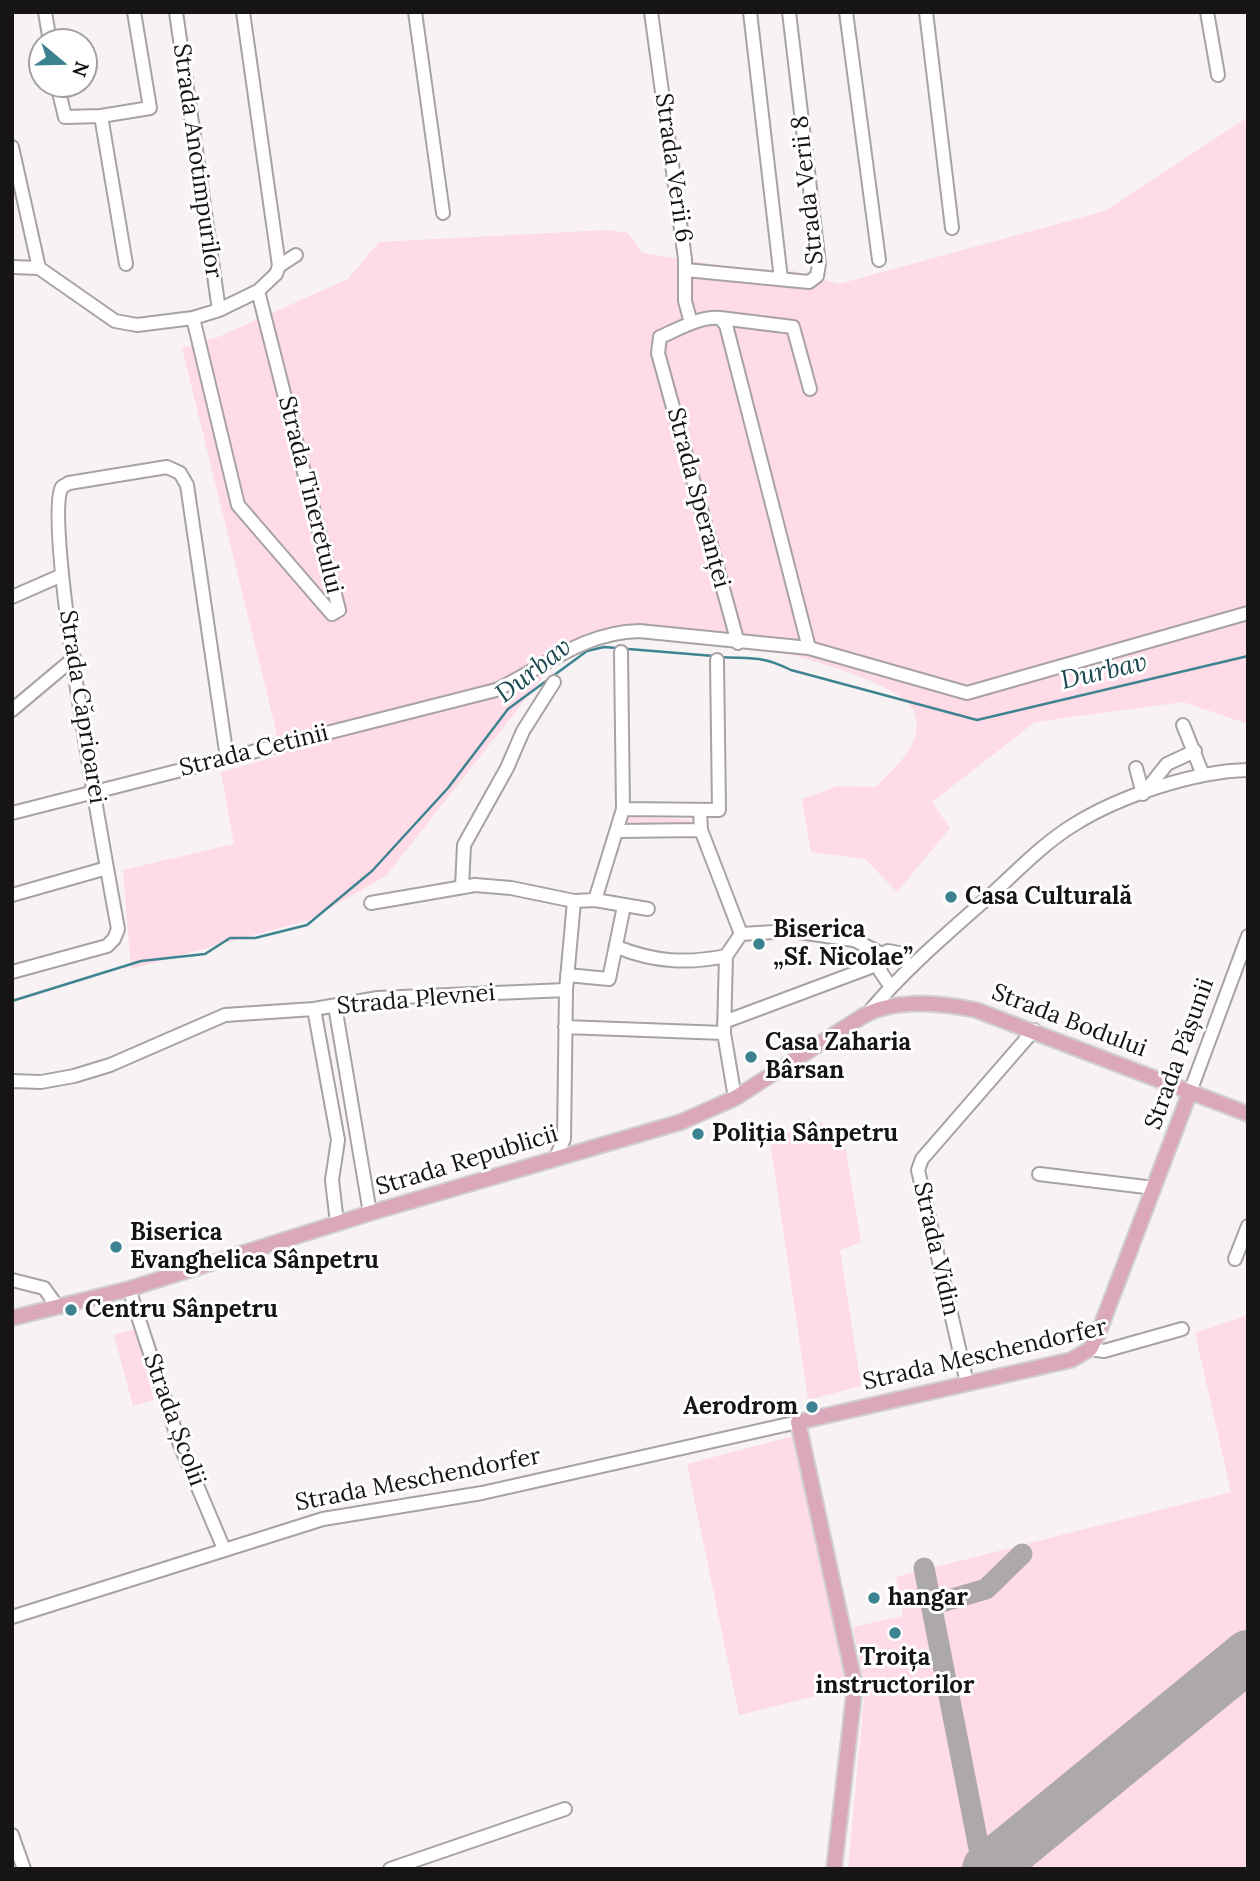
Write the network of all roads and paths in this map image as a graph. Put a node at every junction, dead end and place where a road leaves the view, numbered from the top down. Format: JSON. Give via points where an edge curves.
{"nodes":[{"id":1,"x":134,"y":12,"type":"edge"},
{"id":2,"x":176,"y":12,"type":"edge"},
{"id":3,"x":243,"y":12,"type":"edge"},
{"id":4,"x":415,"y":12,"type":"edge"},
{"id":5,"x":652,"y":12,"type":"edge"},
{"id":6,"x":750,"y":12,"type":"edge"},
{"id":7,"x":789,"y":12,"type":"edge"},
{"id":8,"x":846,"y":12,"type":"edge"},
{"id":9,"x":926,"y":12,"type":"edge"},
{"id":10,"x":1207,"y":12,"type":"edge"},
{"id":11,"x":1218,"y":75,"type":"dead end"},
{"id":12,"x":60,"y":98,"type":"edge"},
{"id":13,"x":101,"y":116,"type":"junction"},
{"id":14,"x":12,"y":147,"type":"edge"},
{"id":15,"x":443,"y":213,"type":"dead end"},
{"id":16,"x":952,"y":228,"type":"dead end"},
{"id":17,"x":296,"y":255,"type":"dead end"},
{"id":18,"x":879,"y":260,"type":"dead end"},
{"id":19,"x":126,"y":264,"type":"dead end"},
{"id":20,"x":278,"y":266,"type":"junction"},
{"id":21,"x":12,"y":267,"type":"edge"},
{"id":22,"x":39,"y":268,"type":"junction"},
{"id":23,"x":686,"y":270,"type":"junction"},
{"id":24,"x":781,"y":279,"type":"junction"},
{"id":25,"x":258,"y":290,"type":"junction"},
{"id":26,"x":219,"y":310,"type":"junction"},
{"id":27,"x":194,"y":318,"type":"junction"},
{"id":28,"x":720,"y":318,"type":"junction"},
{"id":29,"x":691,"y":323,"type":"junction"},
{"id":30,"x":810,"y":389,"type":"dead end"},
{"id":31,"x":61,"y":576,"type":"junction"},
{"id":32,"x":12,"y":597,"type":"edge"},
{"id":33,"x":1248,"y":613,"type":"edge"},
{"id":34,"x":738,"y":643,"type":"junction"},
{"id":35,"x":810,"y":648,"type":"junction"},
{"id":36,"x":621,"y":653,"type":"dead end"},
{"id":37,"x":74,"y":657,"type":"junction"},
{"id":38,"x":717,"y":660,"type":"dead end"},
{"id":39,"x":554,"y":682,"type":"dead end"},
{"id":40,"x":12,"y":710,"type":"edge"},
{"id":41,"x":1183,"y":725,"type":"dead end"},
{"id":42,"x":1195,"y":751,"type":"junction"},
{"id":43,"x":227,"y":758,"type":"junction"},
{"id":44,"x":1136,"y":768,"type":"dead end"},
{"id":45,"x":1248,"y":770,"type":"edge"},
{"id":46,"x":1203,"y":775,"type":"junction"},
{"id":47,"x":95,"y":790,"type":"junction"},
{"id":48,"x":1143,"y":794,"type":"junction"},
{"id":49,"x":623,"y":809,"type":"junction"},
{"id":50,"x":700,"y":811,"type":"junction"},
{"id":51,"x":12,"y":813,"type":"edge"},
{"id":52,"x":701,"y":830,"type":"junction"},
{"id":53,"x":618,"y":831,"type":"junction"},
{"id":54,"x":107,"y":868,"type":"junction"},
{"id":55,"x":462,"y":887,"type":"junction"},
{"id":56,"x":12,"y":895,"type":"edge"},
{"id":57,"x":595,"y":900,"type":"junction"},
{"id":58,"x":574,"y":901,"type":"junction"},
{"id":59,"x":371,"y":903,"type":"dead end"},
{"id":60,"x":624,"y":906,"type":"junction"},
{"id":61,"x":648,"y":909,"type":"dead end"},
{"id":62,"x":741,"y":934,"type":"junction"},
{"id":63,"x":1248,"y":936,"type":"edge"},
{"id":64,"x":617,"y":947,"type":"junction"},
{"id":65,"x":726,"y":956,"type":"junction"},
{"id":66,"x":880,"y":959,"type":"junction"},
{"id":67,"x":911,"y":967,"type":"junction"},
{"id":68,"x":12,"y":972,"type":"edge"},
{"id":69,"x":567,"y":975,"type":"junction"},
{"id":70,"x":566,"y":990,"type":"junction"},
{"id":71,"x":887,"y":995,"type":"junction"},
{"id":72,"x":335,"y":1006,"type":"junction"},
{"id":73,"x":314,"y":1009,"type":"junction"},
{"id":74,"x":869,"y":1012,"type":"joint"},
{"id":75,"x":565,"y":1027,"type":"junction"},
{"id":76,"x":724,"y":1027,"type":"junction"},
{"id":77,"x":1034,"y":1030,"type":"junction"},
{"id":78,"x":12,"y":1081,"type":"edge"},
{"id":79,"x":1190,"y":1092,"type":"junction"},
{"id":80,"x":735,"y":1098,"type":"junction"},
{"id":81,"x":1248,"y":1114,"type":"edge"},
{"id":82,"x":564,"y":1139,"type":"junction"},
{"id":83,"x":576,"y":1152,"type":"junction"},
{"id":84,"x":556,"y":1157,"type":"junction"},
{"id":85,"x":1039,"y":1174,"type":"dead end"},
{"id":86,"x":1154,"y":1188,"type":"junction"},
{"id":87,"x":370,"y":1213,"type":"junction"},
{"id":88,"x":337,"y":1223,"type":"junction"},
{"id":89,"x":1248,"y":1226,"type":"edge"},
{"id":90,"x":1235,"y":1259,"type":"dead end"},
{"id":91,"x":12,"y":1280,"type":"edge"},
{"id":92,"x":129,"y":1289,"type":"junction"},
{"id":93,"x":57,"y":1306,"type":"junction"},
{"id":94,"x":12,"y":1318,"type":"edge"},
{"id":95,"x":1182,"y":1329,"type":"dead end"},
{"id":96,"x":1090,"y":1349,"type":"junction"},
{"id":97,"x":967,"y":1383,"type":"junction"},
{"id":98,"x":798,"y":1422,"type":"junction"},
{"id":99,"x":224,"y":1549,"type":"junction"},
{"id":100,"x":12,"y":1617,"type":"edge"},
{"id":101,"x":565,"y":1809,"type":"dead end"},
{"id":102,"x":12,"y":1835,"type":"edge"},
{"id":103,"x":24,"y":1869,"type":"edge"},
{"id":104,"x":390,"y":1869,"type":"edge"},
{"id":105,"x":834,"y":1869,"type":"edge"}],
"edges":[{"from":1,"to":13,"type":"street","via":[[150,108]]},
{"from":2,"to":26,"type":"street","name":"Strada Anotimpurilor"},
{"from":3,"to":20,"type":"street"},
{"from":4,"to":15,"type":"street"},
{"from":5,"to":23,"type":"street","name":"Strada Verii 6"},
{"from":6,"to":24,"type":"street"},
{"from":7,"to":24,"type":"street","name":"Strada Verii 8","via":[[819,264],[817,276],[809,282]]},
{"from":8,"to":18,"type":"street"},
{"from":9,"to":16,"type":"street"},
{"from":10,"to":11,"type":"street"},
{"from":12,"to":13,"type":"street","via":[[65,117]]},
{"from":13,"to":19,"type":"street"},
{"from":14,"to":22,"type":"street"},
{"from":17,"to":20,"type":"street"},
{"from":20,"to":25,"type":"street","via":[[276,274]]},
{"from":21,"to":22,"type":"street"},
{"from":22,"to":27,"type":"street","via":[[115,321],[137,325]]},
{"from":23,"to":24,"type":"street","name":"Strada Verii 8"},
{"from":23,"to":29,"type":"street","name":"Strada Verii 6","via":[[685,301]]},
{"from":25,"to":26,"type":"street"},
{"from":25,"to":27,"type":"street","name":"Strada Tineretului","via":[[340,610],[332,614],[238,505]]},
{"from":26,"to":27,"type":"street"},
{"from":28,"to":29,"type":"street"},
{"from":28,"to":30,"type":"street","via":[[793,327]]},
{"from":28,"to":35,"type":"street","via":[[726,325]]},
{"from":29,"to":34,"type":"street","name":"Strada Speranței","via":[[660,337],[658,353]]},
{"from":31,"to":32,"type":"street"},
{"from":31,"to":37,"type":"street","name":"Strada Căprioarei"},
{"from":31,"to":43,"type":"street","name":"Strada Căprioarei","via":[[57,501],[62,486],[167,467],[180,473],[187,485]]},
{"from":33,"to":35,"type":"street","name":"Strada Cetinii","via":[[967,693]]},
{"from":34,"to":35,"type":"street","name":"Strada Cetinii"},
{"from":34,"to":43,"type":"street","name":"Strada Cetinii","via":[[611,632],[496,690]]},
{"from":36,"to":49,"type":"street"},
{"from":37,"to":40,"type":"street"},
{"from":37,"to":47,"type":"street","name":"Strada Căprioarei"},
{"from":38,"to":50,"type":"street","via":[[721,805],[717,811]]},
{"from":39,"to":55,"type":"street","via":[[464,845]]},
{"from":41,"to":42,"type":"street"},
{"from":42,"to":46,"type":"street"},
{"from":42,"to":48,"type":"street","via":[[1167,764]]},
{"from":43,"to":47,"type":"street","name":"Strada Cetinii"},
{"from":44,"to":48,"type":"street"},
{"from":45,"to":46,"type":"street"},
{"from":46,"to":48,"type":"street"},
{"from":47,"to":51,"type":"street","name":"Strada Cetinii"},
{"from":47,"to":54,"type":"street","name":"Strada Căprioarei"},
{"from":48,"to":67,"type":"street","via":[[1094,814],[1059,836]]},
{"from":49,"to":50,"type":"street"},
{"from":49,"to":53,"type":"street"},
{"from":50,"to":52,"type":"street"},
{"from":52,"to":53,"type":"street"},
{"from":52,"to":62,"type":"street"},
{"from":53,"to":57,"type":"street"},
{"from":54,"to":56,"type":"street"},
{"from":54,"to":68,"type":"street","name":"Strada Căprioarei","via":[[118,929],[114,939],[107,946]]},
{"from":55,"to":58,"type":"street","via":[[511,888]]},
{"from":55,"to":59,"type":"street"},
{"from":57,"to":58,"type":"street"},
{"from":57,"to":60,"type":"street"},
{"from":58,"to":69,"type":"street"},
{"from":60,"to":61,"type":"street"},
{"from":60,"to":64,"type":"street"},
{"from":62,"to":65,"type":"street"},
{"from":62,"to":66,"type":"street","via":[[792,931],[854,940]]},
{"from":63,"to":79,"type":"street","name":"Strada Pășunii"},
{"from":64,"to":65,"type":"street","via":[[664,961]]},
{"from":64,"to":69,"type":"street","via":[[609,979]]},
{"from":65,"to":76,"type":"street"},
{"from":66,"to":67,"type":"street","via":[[888,951],[899,953]]},
{"from":66,"to":71,"type":"street"},
{"from":66,"to":76,"type":"street"},
{"from":67,"to":71,"type":"street"},
{"from":69,"to":70,"type":"street"},
{"from":70,"to":72,"type":"street","name":"Strada Plevnei","via":[[378,998]]},
{"from":70,"to":75,"type":"street"},
{"from":71,"to":74,"type":"main road","name":"Strada Bodului"},
{"from":71,"to":77,"type":"main road","name":"Strada Bodului","via":[[976,1010]]},
{"from":72,"to":73,"type":"street","name":"Strada Plevnei"},
{"from":72,"to":87,"type":"street"},
{"from":73,"to":78,"type":"street","via":[[225,1015],[98,1068],[41,1082]]},
{"from":73,"to":88,"type":"street","name":"Strada Plevnei","via":[[338,1140],[332,1180]]},
{"from":74,"to":80,"type":"main road","name":"Strada Republicii"},
{"from":75,"to":76,"type":"street"},
{"from":75,"to":82,"type":"street"},
{"from":76,"to":80,"type":"street"},
{"from":77,"to":79,"type":"main road","name":"Strada Bodului"},
{"from":77,"to":97,"type":"street","name":"Strada Vidin","via":[[922,1159],[918,1170]]},
{"from":79,"to":81,"type":"main road","name":"Strada Bodului"},
{"from":79,"to":86,"type":"main road","name":"Strada Pășunii"},
{"from":80,"to":83,"type":"main road","name":"Strada Republicii","via":[[681,1122]]},
{"from":82,"to":83,"type":"street"},
{"from":82,"to":84,"type":"street"},
{"from":83,"to":84,"type":"main road","name":"Strada Republicii"},
{"from":84,"to":87,"type":"main road","name":"Strada Republicii"},
{"from":85,"to":86,"type":"street"},
{"from":86,"to":96,"type":"main road","name":"Strada Pășunii"},
{"from":87,"to":88,"type":"main road","name":"Strada Republicii"},
{"from":88,"to":92,"type":"main road","name":"Strada Republicii"},
{"from":89,"to":90,"type":"street"},
{"from":91,"to":93,"type":"street","via":[[44,1288]]},
{"from":92,"to":93,"type":"main road","name":"Strada Republicii"},
{"from":92,"to":99,"type":"street","name":"Strada Școlii","via":[[180,1445]]},
{"from":93,"to":94,"type":"main road","name":"Strada Republicii"},
{"from":95,"to":96,"type":"street","name":"Strada Meschendorfer","via":[[1104,1351]]},
{"from":96,"to":97,"type":"main road","name":"Strada Meschendorfer","via":[[1071,1360]]},
{"from":97,"to":98,"type":"main road","name":"Strada Meschendorfer"},
{"from":98,"to":99,"type":"street","name":"Strada Meschendorfer","via":[[495,1490],[340,1514]]},
{"from":98,"to":105,"type":"main road","via":[[855,1685]]},
{"from":99,"to":100,"type":"street","name":"Strada Meschendorfer"},
{"from":101,"to":104,"type":"street"},
{"from":102,"to":103,"type":"street"}]}
